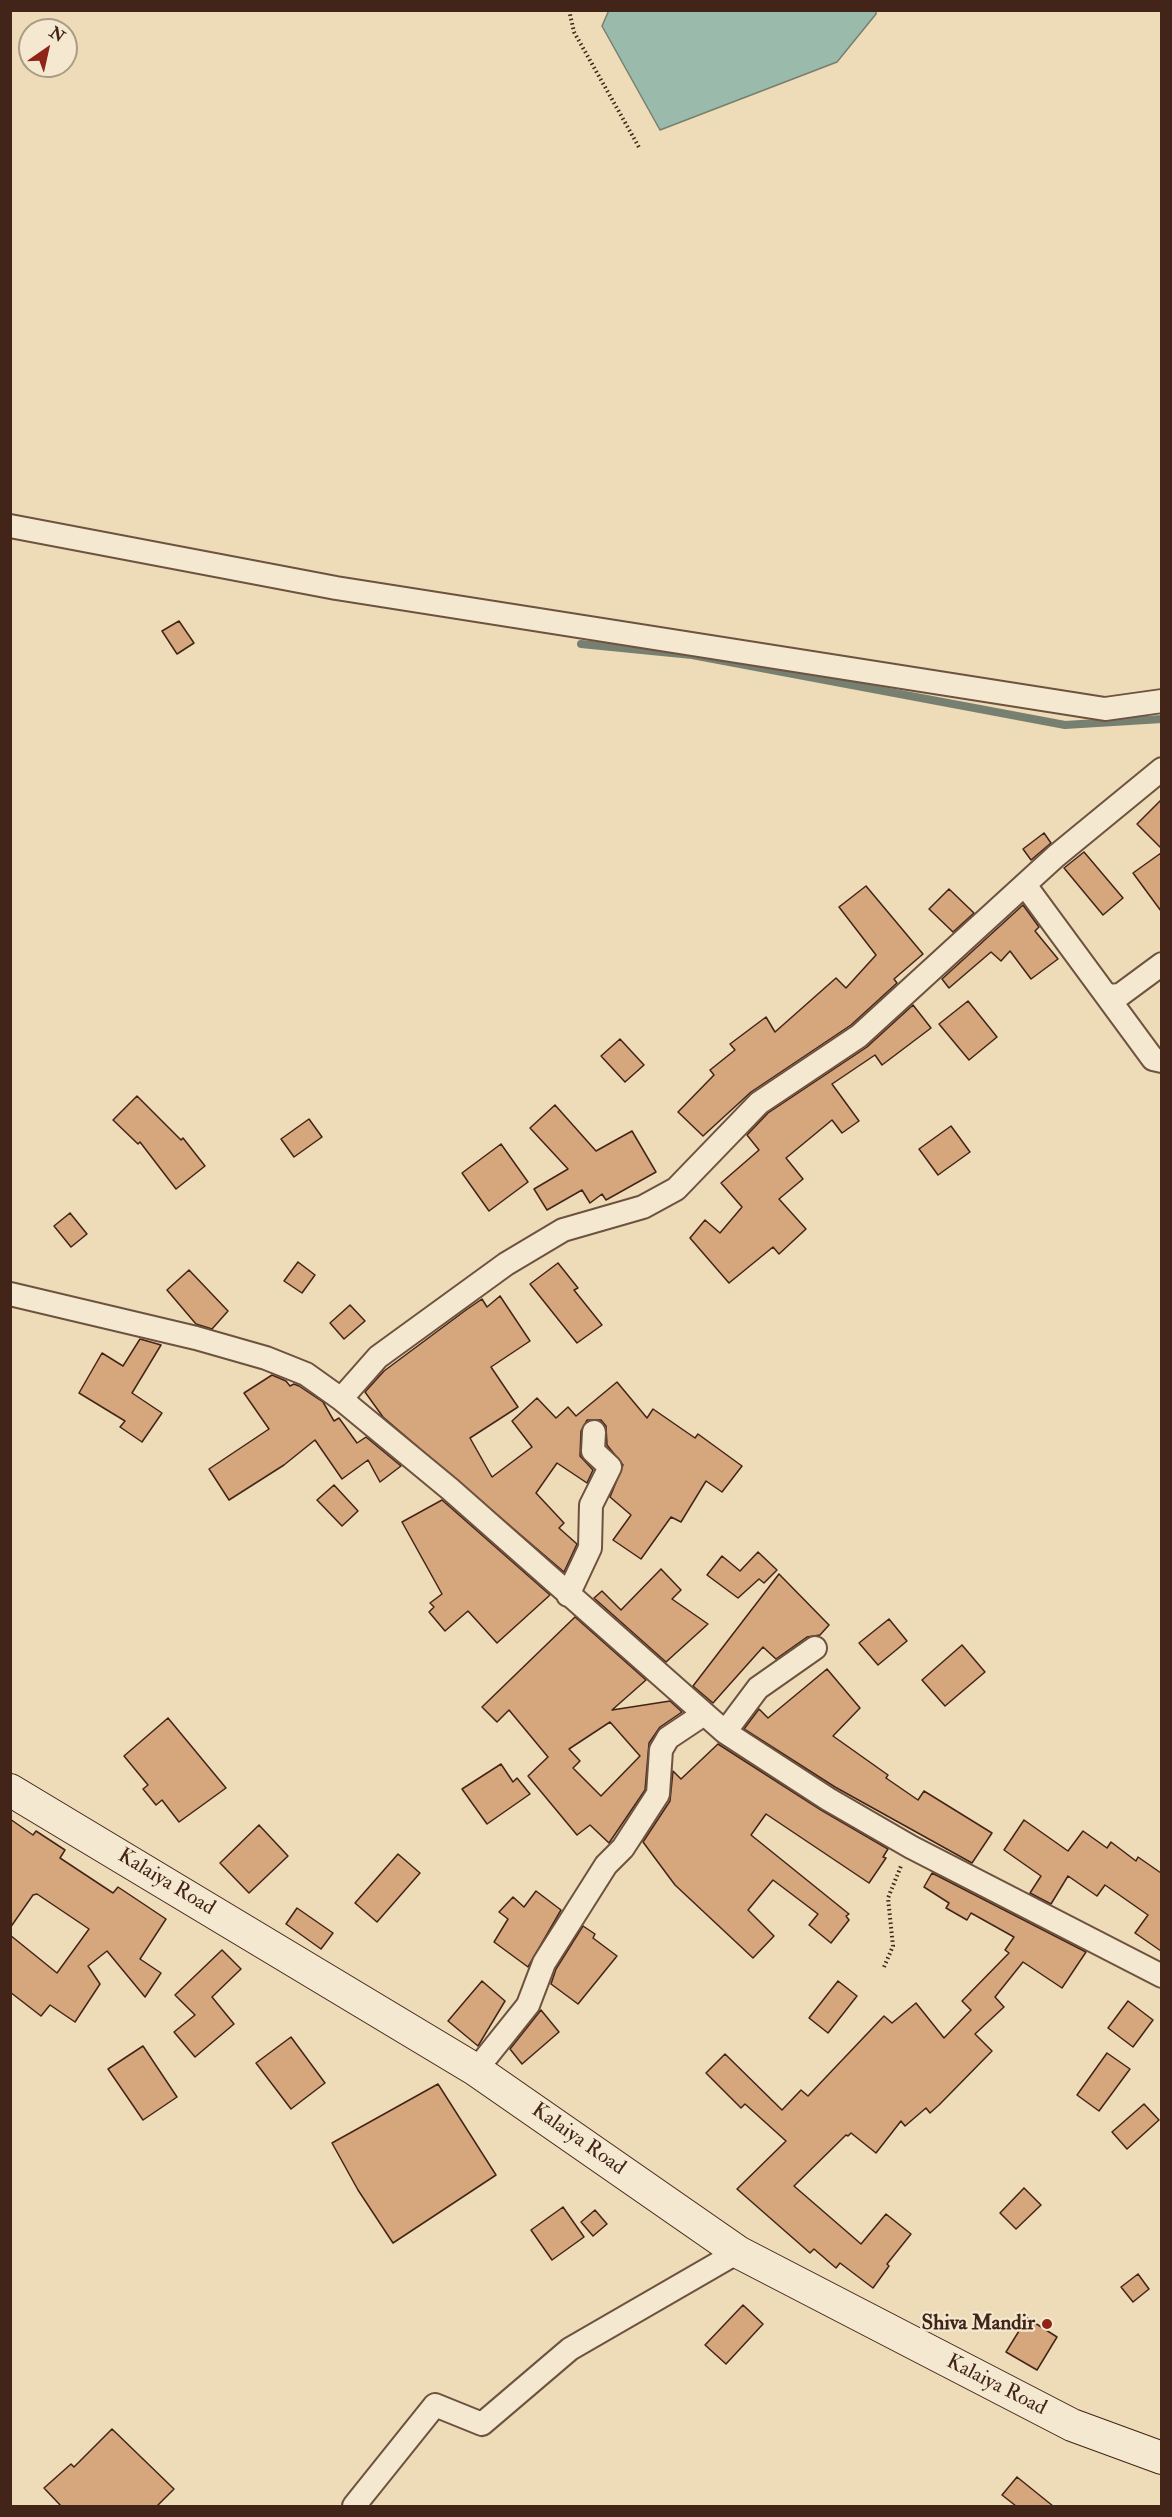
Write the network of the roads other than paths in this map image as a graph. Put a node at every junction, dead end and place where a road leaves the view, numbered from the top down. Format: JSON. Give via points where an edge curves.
{"nodes":[{"id":1,"x":10,"y":526,"type":"edge"},
{"id":2,"x":1161,"y":701,"type":"edge"},
{"id":3,"x":1161,"y":769,"type":"edge"},
{"id":4,"x":1025,"y":885,"type":"junction"},
{"id":5,"x":1161,"y":963,"type":"edge"},
{"id":6,"x":1107,"y":996,"type":"junction"},
{"id":7,"x":1161,"y":1061,"type":"edge"},
{"id":8,"x":10,"y":1294,"type":"edge"},
{"id":9,"x":341,"y":1399,"type":"junction"},
{"id":10,"x":594,"y":1432,"type":"dead end"},
{"id":11,"x":568,"y":1595,"type":"junction"},
{"id":12,"x":815,"y":1648,"type":"dead end"},
{"id":13,"x":704,"y":1714,"type":"junction"},
{"id":14,"x":725,"y":1732,"type":"junction"},
{"id":15,"x":10,"y":1790,"type":"edge"},
{"id":16,"x":1161,"y":1976,"type":"edge"},
{"id":17,"x":476,"y":2070,"type":"junction"},
{"id":18,"x":738,"y":2252,"type":"junction"},
{"id":19,"x":1161,"y":2458,"type":"edge"},
{"id":20,"x":354,"y":2506,"type":"edge"}],
"edges":[{"from":1,"to":2,"type":"street","via":[[336,588],[1105,709]]},
{"from":3,"to":4,"type":"street"},
{"from":4,"to":6,"type":"street"},
{"from":4,"to":9,"type":"street","via":[[859,1036],[759,1103],[676,1189],[643,1207],[563,1230],[506,1264],[378,1357]]},
{"from":5,"to":6,"type":"street","via":[[1120,995]]},
{"from":6,"to":7,"type":"street","via":[[1153,1059]]},
{"from":8,"to":9,"type":"street","via":[[266,1358],[306,1374]]},
{"from":9,"to":11,"type":"street","via":[[450,1489]]},
{"from":10,"to":11,"type":"street","via":[[593,1450],[610,1467],[591,1505],[590,1548]]},
{"from":11,"to":13,"type":"street"},
{"from":12,"to":14,"type":"street","via":[[758,1688]]},
{"from":13,"to":14,"type":"street"},
{"from":13,"to":17,"type":"street","via":[[668,1738],[661,1750],[658,1794],[606,1865],[544,1963],[528,2005]]},
{"from":14,"to":16,"type":"street","via":[[911,1847]]},
{"from":15,"to":17,"type":"main road","name":"Kalaiya Road"},
{"from":17,"to":18,"type":"main road","name":"Kalaiya Road"},
{"from":18,"to":19,"type":"main road","name":"Kalaiya Road","via":[[1072,2426]]},
{"from":18,"to":20,"type":"street","via":[[570,2349],[482,2424],[435,2404]]}]}
